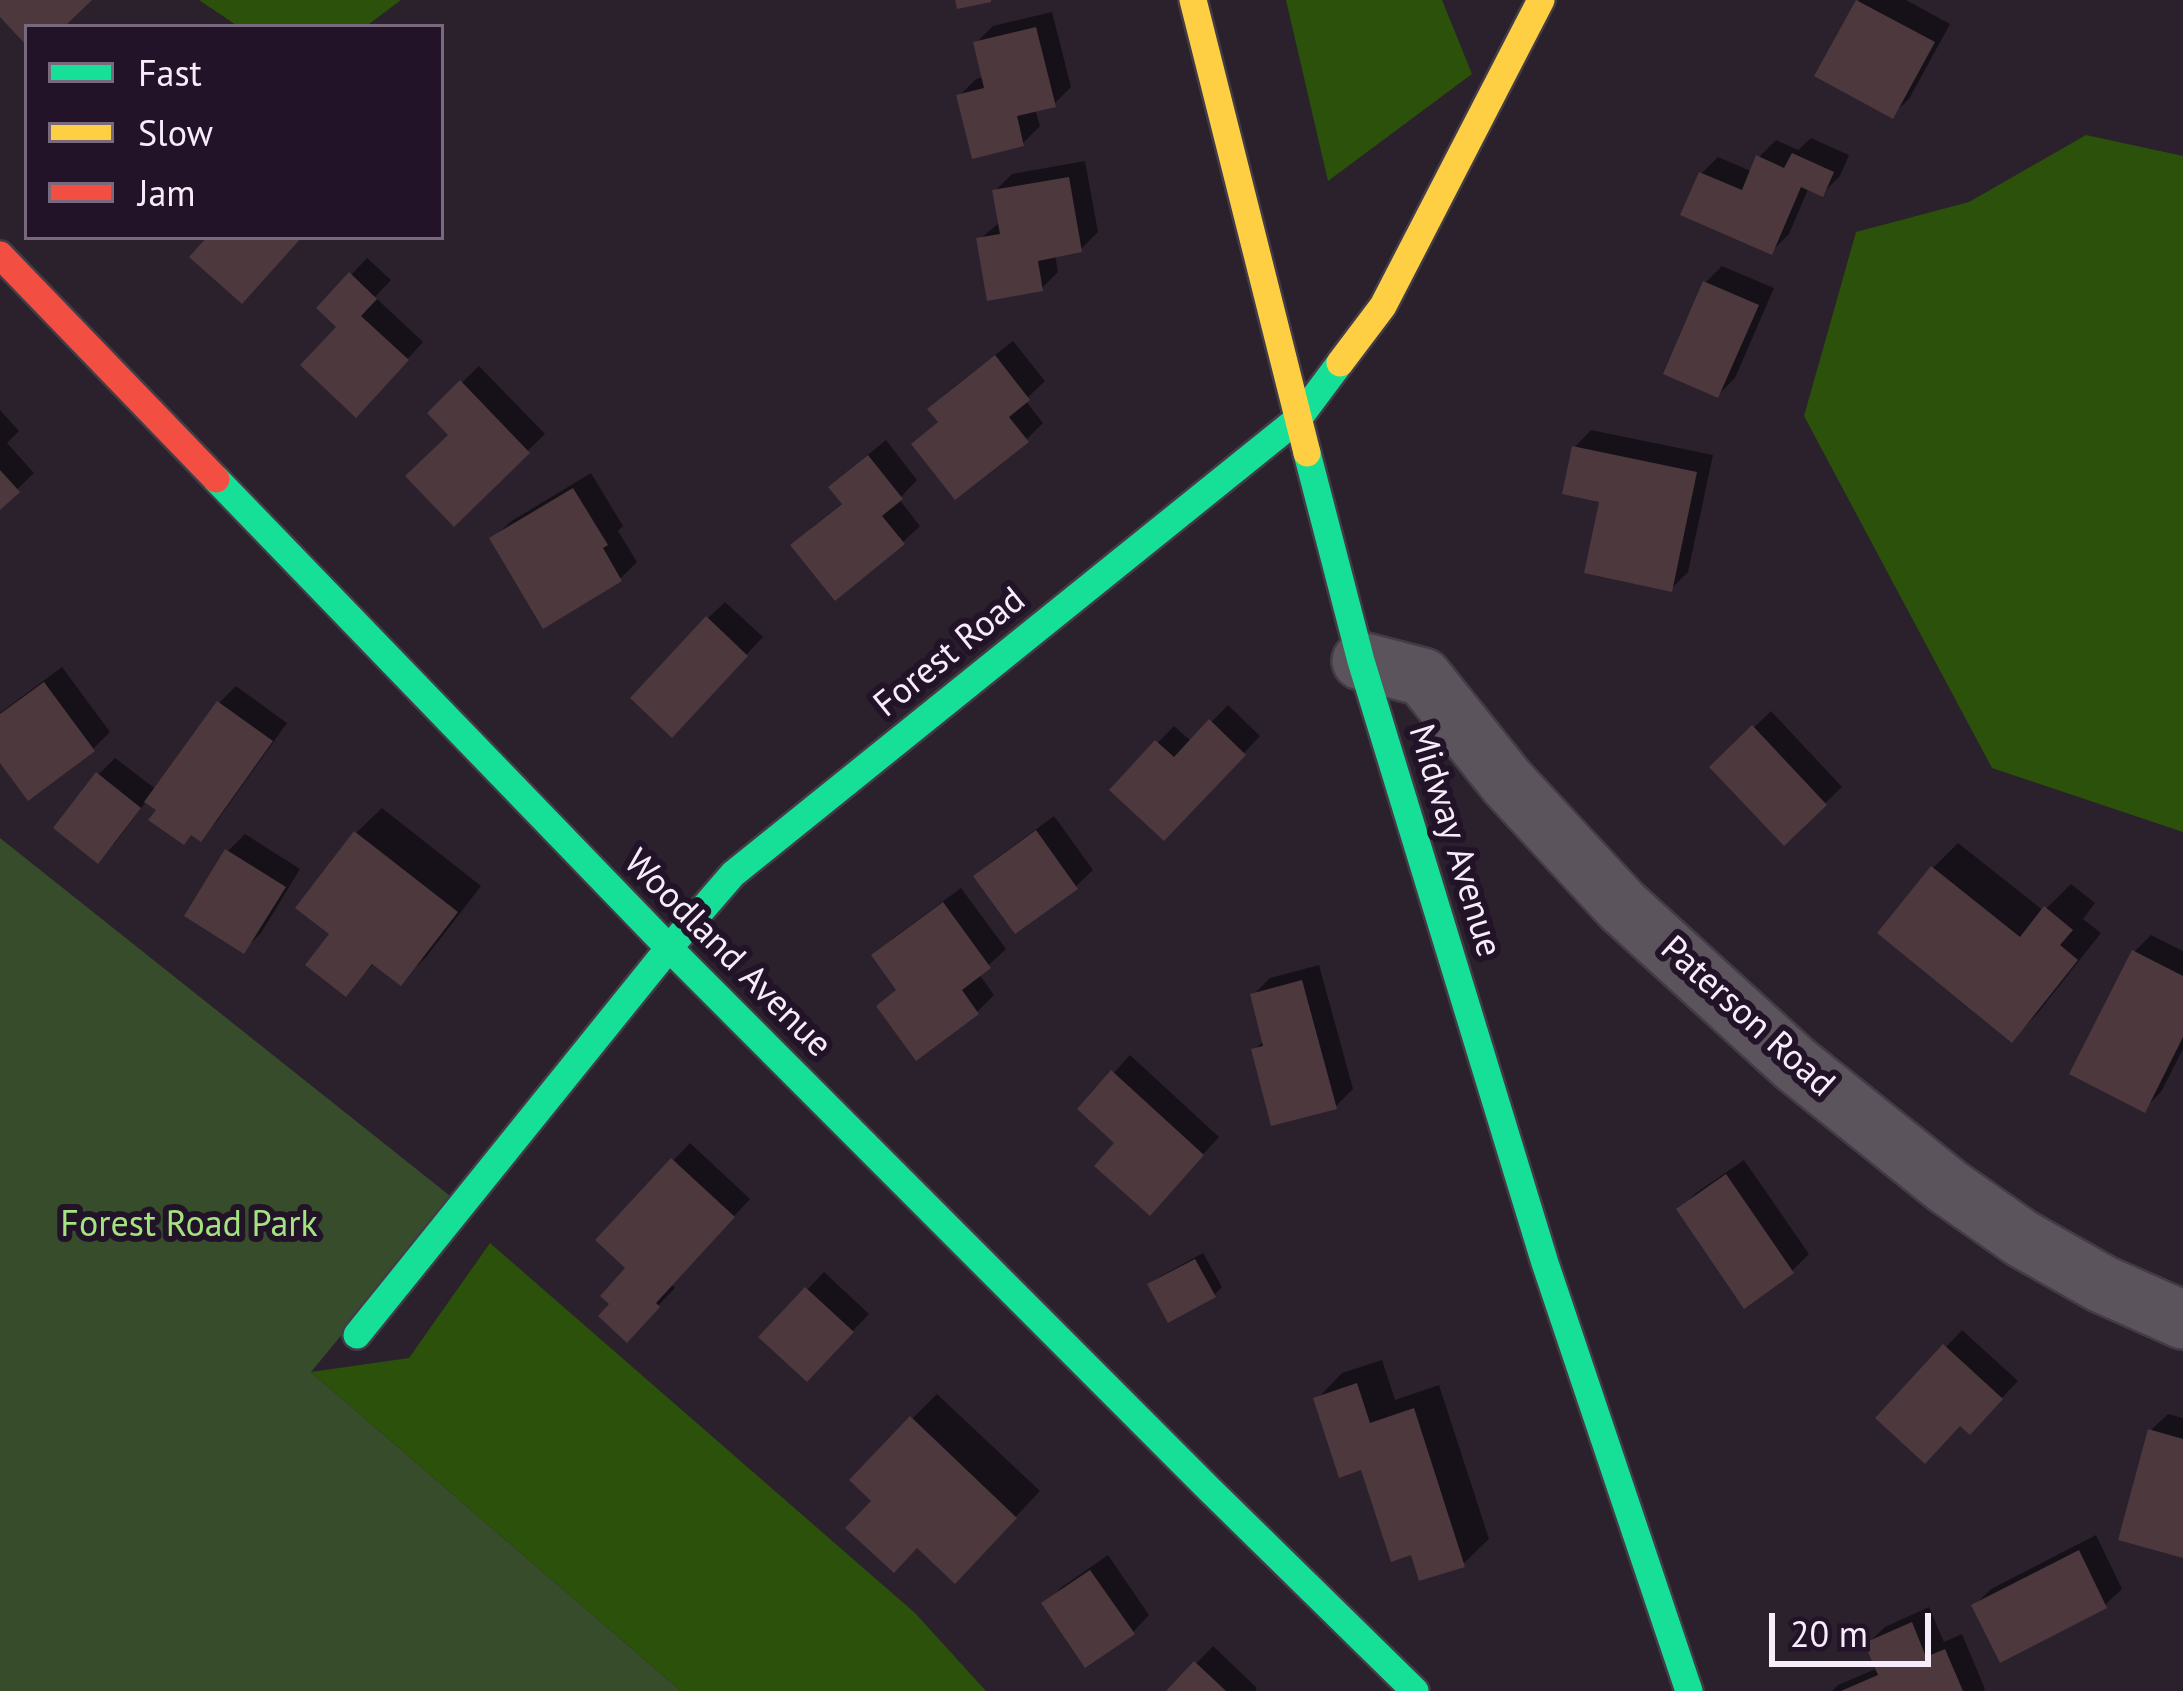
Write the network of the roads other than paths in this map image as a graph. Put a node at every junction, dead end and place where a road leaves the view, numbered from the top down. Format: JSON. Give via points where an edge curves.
{"nodes":[{"id":1,"x":1193,"y":0,"type":"edge"},
{"id":2,"x":1541,"y":0,"type":"edge"},
{"id":3,"x":0,"y":255,"type":"edge"},
{"id":4,"x":1299,"y":418,"type":"junction"},
{"id":5,"x":1361,"y":661,"type":"junction"},
{"id":6,"x":669,"y":948,"type":"junction"},
{"id":7,"x":2183,"y":1320,"type":"edge"},
{"id":8,"x":357,"y":1335,"type":"dead end"},
{"id":9,"x":1415,"y":1691,"type":"edge"},
{"id":10,"x":1689,"y":1691,"type":"edge"}],
"edges":[{"from":1,"to":4,"type":"street","name":"Midway Avenue"},
{"from":2,"to":4,"type":"street","name":"Forest Road","via":[[1383,306]]},
{"from":3,"to":6,"type":"street","name":"Woodland Avenue"},
{"from":4,"to":5,"type":"street","name":"Midway Avenue"},
{"from":4,"to":6,"type":"street","name":"Forest Road","via":[[733,874]]},
{"from":5,"to":7,"type":"street","name":"Paterson Road","via":[[1423,677],[1622,906],[1795,1064],[1947,1186],[2061,1261]]},
{"from":5,"to":10,"type":"street","name":"Midway Avenue","via":[[1545,1263]]},
{"from":6,"to":8,"type":"street","name":"Forest Road"},
{"from":6,"to":9,"type":"street","name":"Woodland Avenue"}]}
